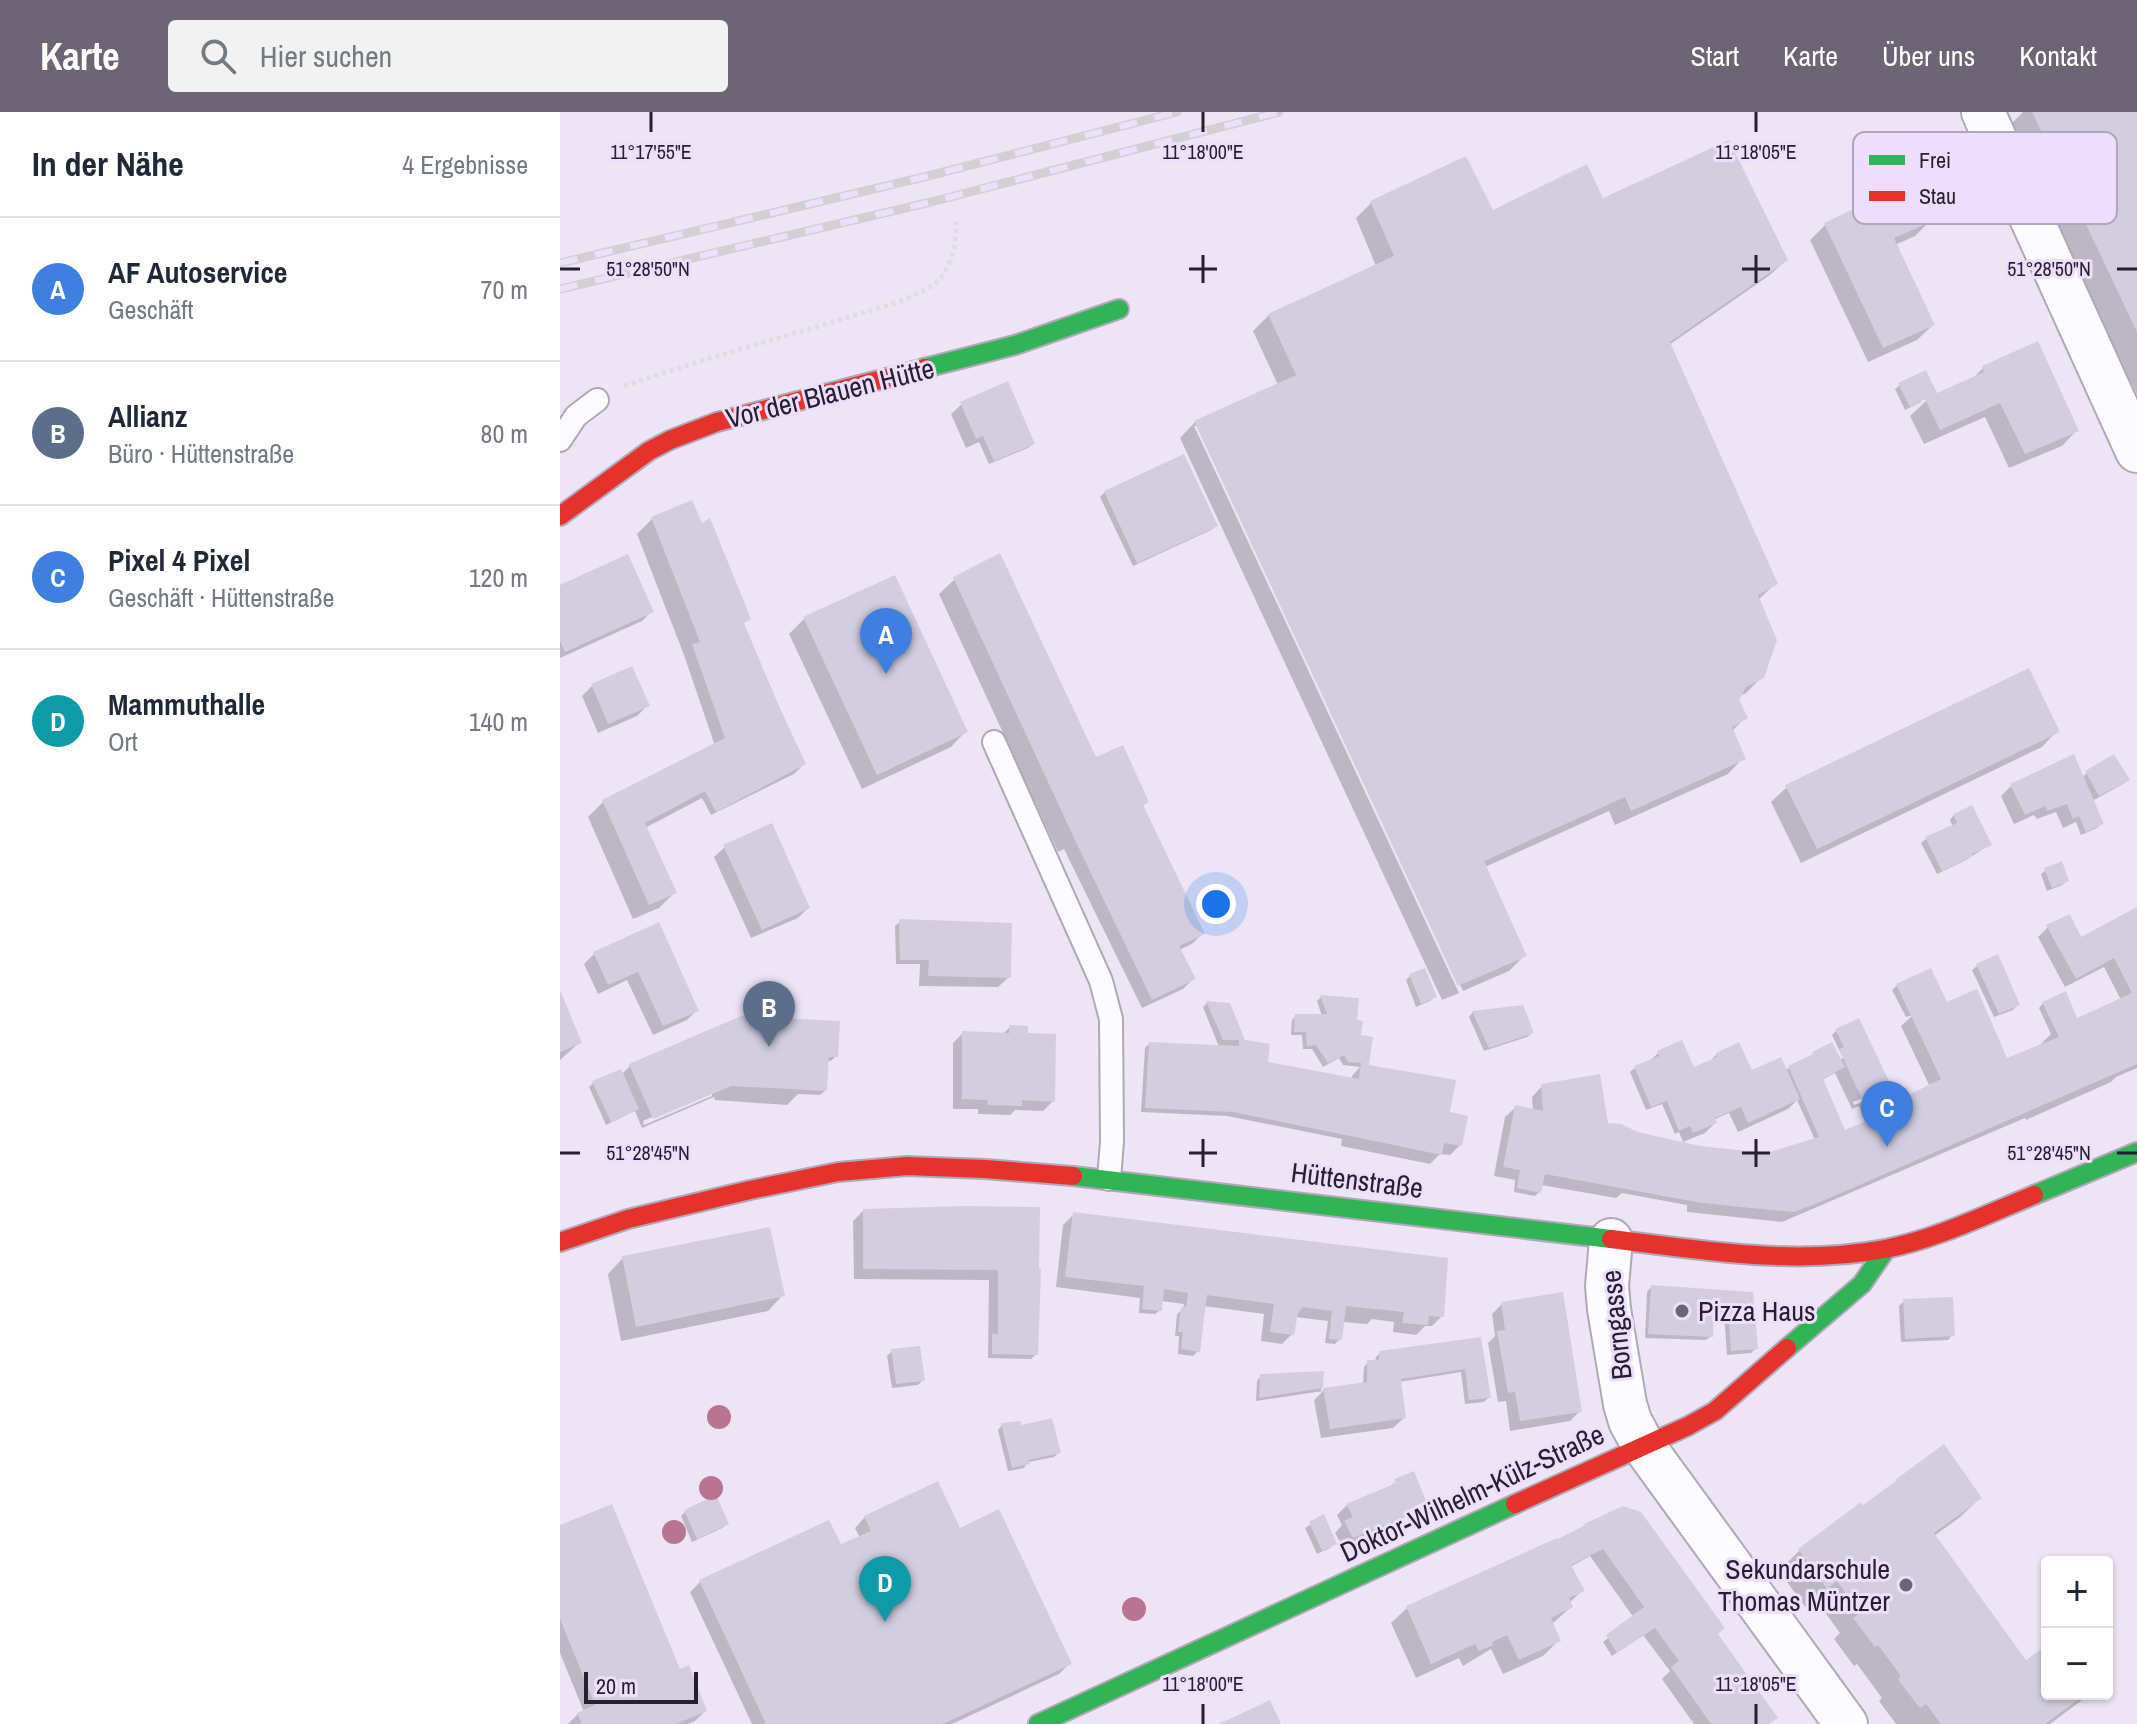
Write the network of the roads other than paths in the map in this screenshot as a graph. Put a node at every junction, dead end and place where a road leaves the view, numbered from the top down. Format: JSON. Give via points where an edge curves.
{"nodes":[{"id":1,"x":1983,"y":112,"type":"edge"},
{"id":2,"x":1992,"y":132,"type":"edge"},
{"id":3,"x":2034,"y":224,"type":"edge"},
{"id":4,"x":1119,"y":309,"type":"dead end"},
{"id":5,"x":597,"y":400,"type":"road end"},
{"id":6,"x":560,"y":440,"type":"edge"},
{"id":7,"x":2137,"y":451,"type":"edge"},
{"id":8,"x":560,"y":516,"type":"edge"},
{"id":9,"x":994,"y":742,"type":"dead end"},
{"id":10,"x":2137,"y":1152,"type":"edge"},
{"id":11,"x":1109,"y":1179,"type":"junction"},
{"id":12,"x":1611,"y":1240,"type":"junction"},
{"id":13,"x":560,"y":1242,"type":"edge"},
{"id":14,"x":1886,"y":1249,"type":"junction"},
{"id":15,"x":1643,"y":1445,"type":"junction"},
{"id":16,"x":1038,"y":1724,"type":"edge"},
{"id":17,"x":1846,"y":1724,"type":"edge"}],
"edges":[{"from":1,"to":2,"type":"street"},
{"from":3,"to":7,"type":"street"},
{"from":4,"to":8,"type":"street","name":"Vor der Blauen Hütte","via":[[1015,345],[692,431],[649,451]]},
{"from":5,"to":6,"type":"lane","via":[[576,416]]},
{"from":9,"to":11,"type":"lane","via":[[1101,981],[1111,1019]]},
{"from":10,"to":14,"type":"street","name":"Hüttenstraße","via":[[1943,1232]]},
{"from":11,"to":12,"type":"street","name":"Hüttenstraße"},
{"from":11,"to":13,"type":"street","name":"Hüttenstraße","via":[[972,1168],[873,1168],[666,1210]]},
{"from":12,"to":14,"type":"street","name":"Hüttenstraße","via":[[1774,1256]]},
{"from":12,"to":15,"type":"street","name":"Borngasse","via":[[1609,1309],[1625,1404]]},
{"from":14,"to":15,"type":"street","name":"Doktor-Wilhelm-Külz-Straße","via":[[1862,1284],[1715,1411]]},
{"from":15,"to":16,"type":"street","name":"Doktor-Wilhelm-Külz-Straße"},
{"from":15,"to":17,"type":"street","name":"Borngasse"}]}
